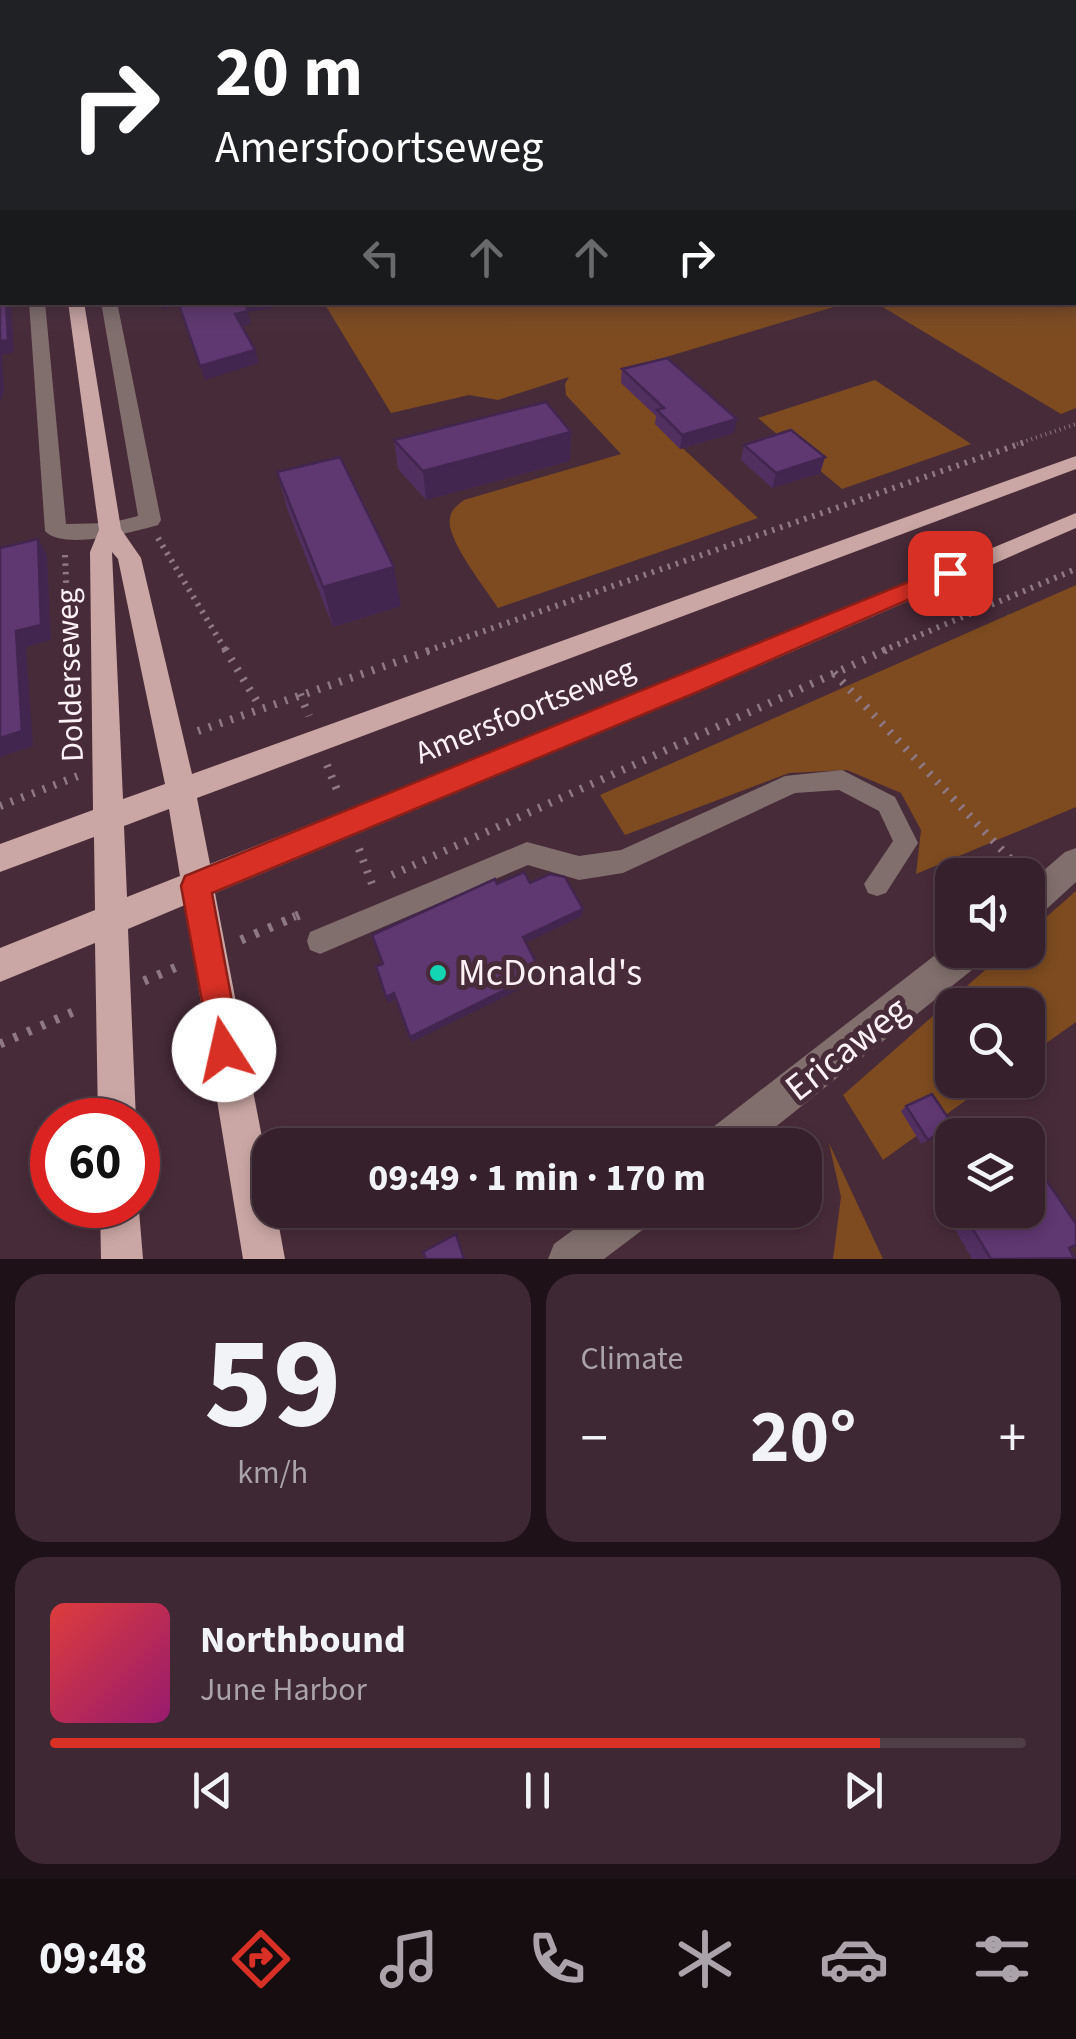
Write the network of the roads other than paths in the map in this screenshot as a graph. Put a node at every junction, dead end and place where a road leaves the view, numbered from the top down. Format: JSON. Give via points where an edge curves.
{"nodes":[{"id":1,"x":37,"y":305,"type":"edge"},
{"id":2,"x":76,"y":305,"type":"edge"},
{"id":3,"x":110,"y":305,"type":"edge"},
{"id":4,"x":1076,"y":462,"type":"edge"},
{"id":5,"x":1076,"y":520,"type":"edge"},
{"id":6,"x":110,"y":530,"type":"junction"},
{"id":7,"x":180,"y":792,"type":"junction"},
{"id":8,"x":109,"y":819,"type":"junction"},
{"id":9,"x":0,"y":858,"type":"edge"},
{"id":10,"x":1076,"y":862,"type":"edge"},
{"id":11,"x":877,"y":884,"type":"dead end"},
{"id":12,"x":196,"y":886,"type":"junction"},
{"id":13,"x":1045,"y":889,"type":"edge"},
{"id":14,"x":111,"y":920,"type":"junction"},
{"id":15,"x":320,"y":941,"type":"dead end"},
{"id":16,"x":0,"y":965,"type":"edge"},
{"id":17,"x":947,"y":968,"type":"edge"},
{"id":18,"x":117,"y":1098,"type":"edge"},
{"id":19,"x":744,"y":1128,"type":"edge"},
{"id":20,"x":121,"y":1228,"type":"edge"},
{"id":21,"x":610,"y":1228,"type":"edge"},
{"id":22,"x":122,"y":1259,"type":"edge"},
{"id":23,"x":264,"y":1259,"type":"edge"},
{"id":24,"x":569,"y":1259,"type":"edge"}],
"edges":[{"from":1,"to":6,"type":"street","via":[[56,531]]},
{"from":2,"to":6,"type":"main road","name":"Dolderseweg"},
{"from":3,"to":6,"type":"street","via":[[150,520]]},
{"from":4,"to":7,"type":"main road","name":"Amersfoortseweg"},
{"from":5,"to":12,"type":"main road","name":"Amersfoortseweg"},
{"from":6,"to":7,"type":"main road","name":"Dolderseweg","via":[[129,558]]},
{"from":6,"to":8,"type":"main road","name":"Dolderseweg","via":[[101,552]]},
{"from":7,"to":8,"type":"main road","name":"Amersfoortseweg"},
{"from":7,"to":12,"type":"main road","name":"Dolderseweg"},
{"from":8,"to":9,"type":"main road","name":"Amersfoortseweg"},
{"from":8,"to":14,"type":"main road","name":"Dolderseweg"},
{"from":10,"to":13,"type":"street"},
{"from":11,"to":15,"type":"lane","via":[[906,843],[888,804],[842,780],[793,782],[623,861],[579,868],[527,854]]},
{"from":12,"to":14,"type":"main road","name":"Amersfoortseweg"},
{"from":12,"to":23,"type":"main road","name":"Dolderseweg"},
{"from":14,"to":16,"type":"main road","name":"Amersfoortseweg"},
{"from":14,"to":18,"type":"main road","name":"Dolderseweg"},
{"from":17,"to":19,"type":"street","name":"Ericaweg"},
{"from":20,"to":22,"type":"main road"},
{"from":21,"to":24,"type":"street"}]}
